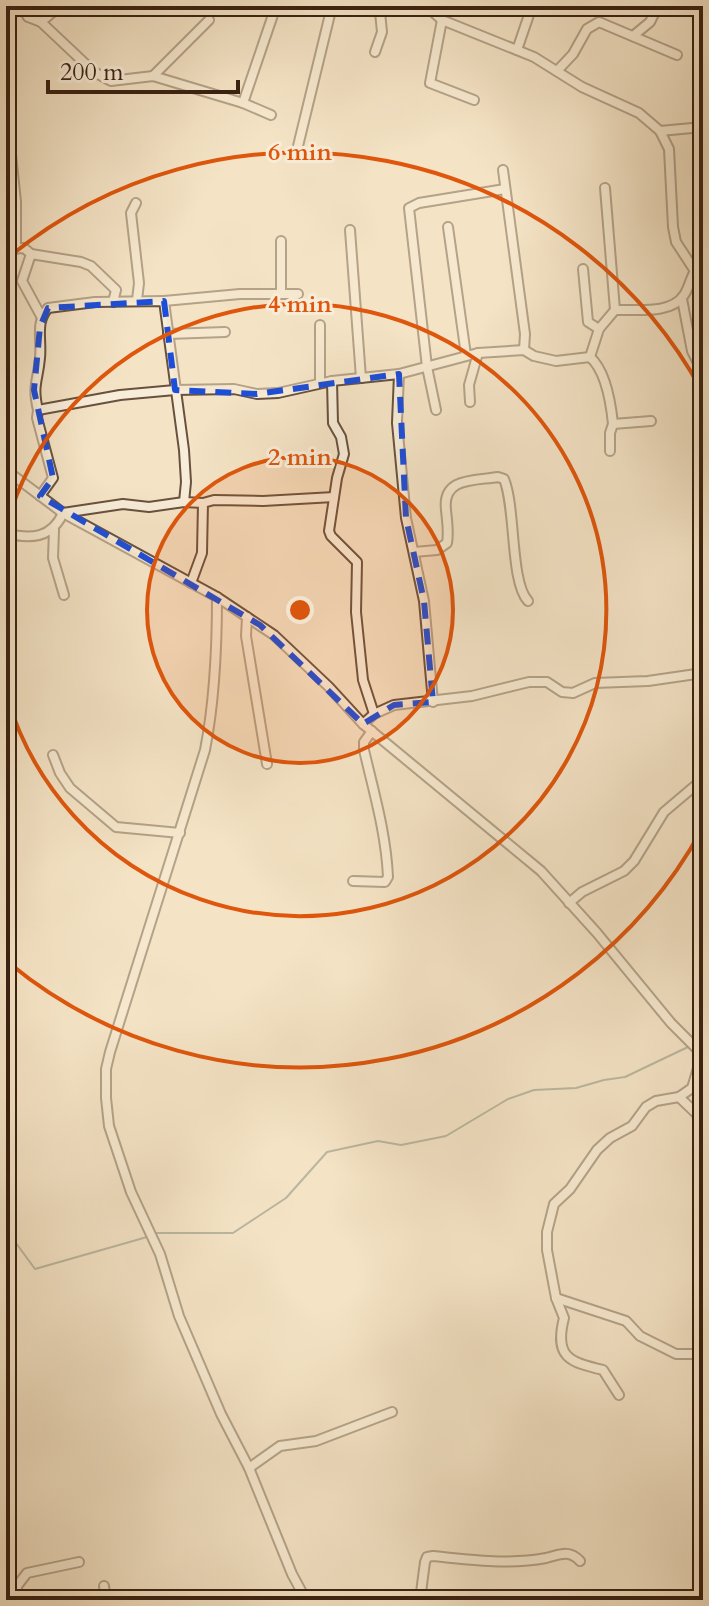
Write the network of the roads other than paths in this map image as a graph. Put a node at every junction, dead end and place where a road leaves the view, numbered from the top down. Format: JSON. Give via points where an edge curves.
{"nodes":[{"id":1,"x":21,"y":6,"type":"edge"},
{"id":2,"x":60,"y":6,"type":"edge"},
{"id":3,"x":276,"y":6,"type":"edge"},
{"id":4,"x":332,"y":6,"type":"edge"},
{"id":5,"x":344,"y":6,"type":"edge"},
{"id":6,"x":384,"y":6,"type":"edge"},
{"id":7,"x":422,"y":6,"type":"edge"},
{"id":8,"x":532,"y":6,"type":"edge"},
{"id":9,"x":658,"y":6,"type":"edge"},
{"id":10,"x":358,"y":9,"type":"dead end"},
{"id":11,"x":209,"y":20,"type":"dead end"},
{"id":12,"x":442,"y":20,"type":"junction"},
{"id":13,"x":41,"y":22,"type":"junction"},
{"id":14,"x":633,"y":36,"type":"junction"},
{"id":15,"x":517,"y":50,"type":"junction"},
{"id":16,"x":375,"y":52,"type":"dead end"},
{"id":17,"x":677,"y":55,"type":"dead end"},
{"id":18,"x":557,"y":71,"type":"junction"},
{"id":19,"x":153,"y":76,"type":"junction"},
{"id":20,"x":474,"y":100,"type":"dead end"},
{"id":21,"x":243,"y":103,"type":"junction"},
{"id":22,"x":271,"y":115,"type":"dead end"},
{"id":23,"x":703,"y":127,"type":"edge"},
{"id":24,"x":660,"y":131,"type":"junction"},
{"id":25,"x":9,"y":135,"type":"dead end"},
{"id":26,"x":298,"y":146,"type":"dead end"},
{"id":27,"x":8,"y":159,"type":"edge"},
{"id":28,"x":503,"y":170,"type":"dead end"},
{"id":29,"x":605,"y":188,"type":"dead end"},
{"id":30,"x":505,"y":189,"type":"junction"},
{"id":31,"x":136,"y":203,"type":"dead end"},
{"id":32,"x":448,"y":227,"type":"dead end"},
{"id":33,"x":350,"y":230,"type":"dead end"},
{"id":34,"x":281,"y":241,"type":"dead end"},
{"id":35,"x":6,"y":249,"type":"edge"},
{"id":36,"x":16,"y":249,"type":"junction"},
{"id":37,"x":31,"y":254,"type":"junction"},
{"id":38,"x":583,"y":269,"type":"dead end"},
{"id":39,"x":699,"y":271,"type":"edge"},
{"id":40,"x":281,"y":294,"type":"junction"},
{"id":41,"x":298,"y":294,"type":"dead end"},
{"id":42,"x":682,"y":299,"type":"junction"},
{"id":43,"x":137,"y":300,"type":"junction"},
{"id":44,"x":164,"y":301,"type":"junction"},
{"id":45,"x":113,"y":302,"type":"junction"},
{"id":46,"x":615,"y":310,"type":"junction"},
{"id":47,"x":41,"y":316,"type":"junction"},
{"id":48,"x":320,"y":325,"type":"dead end"},
{"id":49,"x":599,"y":329,"type":"junction"},
{"id":50,"x":225,"y":332,"type":"dead end"},
{"id":51,"x":168,"y":334,"type":"junction"},
{"id":52,"x":524,"y":350,"type":"junction"},
{"id":53,"x":478,"y":353,"type":"junction"},
{"id":54,"x":466,"y":355,"type":"junction"},
{"id":55,"x":590,"y":357,"type":"junction"},
{"id":56,"x":427,"y":367,"type":"junction"},
{"id":57,"x":700,"y":367,"type":"dead end"},
{"id":58,"x":399,"y":374,"type":"junction"},
{"id":59,"x":361,"y":378,"type":"junction"},
{"id":60,"x":332,"y":381,"type":"junction"},
{"id":61,"x":320,"y":383,"type":"junction"},
{"id":62,"x":175,"y":390,"type":"junction"},
{"id":63,"x":470,"y":402,"type":"dead end"},
{"id":64,"x":38,"y":410,"type":"junction"},
{"id":65,"x":436,"y":410,"type":"dead end"},
{"id":66,"x":651,"y":421,"type":"dead end"},
{"id":67,"x":613,"y":424,"type":"junction"},
{"id":68,"x":610,"y":451,"type":"dead end"},
{"id":69,"x":6,"y":470,"type":"edge"},
{"id":70,"x":40,"y":496,"type":"junction"},
{"id":71,"x":334,"y":497,"type":"junction"},
{"id":72,"x":184,"y":502,"type":"junction"},
{"id":73,"x":203,"y":503,"type":"junction"},
{"id":74,"x":63,"y":513,"type":"junction"},
{"id":75,"x":54,"y":530,"type":"junction"},
{"id":76,"x":6,"y":533,"type":"edge"},
{"id":77,"x":414,"y":552,"type":"junction"},
{"id":78,"x":191,"y":583,"type":"junction"},
{"id":79,"x":64,"y":595,"type":"dead end"},
{"id":80,"x":217,"y":597,"type":"junction"},
{"id":81,"x":528,"y":601,"type":"dead end"},
{"id":82,"x":247,"y":617,"type":"junction"},
{"id":83,"x":703,"y":673,"type":"edge"},
{"id":84,"x":433,"y":702,"type":"junction"},
{"id":85,"x":374,"y":714,"type":"junction"},
{"id":86,"x":363,"y":724,"type":"junction"},
{"id":87,"x":372,"y":731,"type":"junction"},
{"id":88,"x":53,"y":755,"type":"dead end"},
{"id":89,"x":267,"y":764,"type":"dead end"},
{"id":90,"x":703,"y":779,"type":"edge"},
{"id":91,"x":180,"y":833,"type":"junction"},
{"id":92,"x":353,"y":881,"type":"dead end"},
{"id":93,"x":569,"y":903,"type":"junction"},
{"id":94,"x":702,"y":1055,"type":"edge"},
{"id":95,"x":679,"y":1097,"type":"junction"},
{"id":96,"x":703,"y":1120,"type":"edge"},
{"id":97,"x":556,"y":1298,"type":"junction"},
{"id":98,"x":703,"y":1357,"type":"edge"},
{"id":99,"x":619,"y":1395,"type":"dead end"},
{"id":100,"x":392,"y":1412,"type":"dead end"},
{"id":101,"x":249,"y":1468,"type":"junction"},
{"id":102,"x":580,"y":1561,"type":"dead end"},
{"id":103,"x":79,"y":1562,"type":"dead end"},
{"id":104,"x":104,"y":1586,"type":"dead end"},
{"id":105,"x":17,"y":1600,"type":"edge"},
{"id":106,"x":106,"y":1600,"type":"edge"},
{"id":107,"x":306,"y":1600,"type":"edge"},
{"id":108,"x":420,"y":1600,"type":"edge"}],
"edges":[{"from":1,"to":13,"type":"street"},
{"from":2,"to":13,"type":"street"},
{"from":3,"to":21,"type":"street"},
{"from":4,"to":26,"type":"street"},
{"from":5,"to":10,"type":"street"},
{"from":6,"to":16,"type":"street"},
{"from":7,"to":12,"type":"street"},
{"from":8,"to":15,"type":"street"},
{"from":9,"to":14,"type":"street","via":[[650,22]]},
{"from":11,"to":19,"type":"street"},
{"from":12,"to":15,"type":"street"},
{"from":12,"to":20,"type":"street","via":[[430,83]]},
{"from":13,"to":19,"type":"street","via":[[94,72],[111,81]]},
{"from":14,"to":17,"type":"street"},
{"from":14,"to":18,"type":"street","via":[[599,22],[591,25]]},
{"from":15,"to":18,"type":"street"},
{"from":18,"to":24,"type":"street","via":[[639,113]]},
{"from":19,"to":21,"type":"street"},
{"from":21,"to":22,"type":"street"},
{"from":23,"to":24,"type":"street"},
{"from":24,"to":39,"type":"street","via":[[669,149],[676,242]]},
{"from":25,"to":27,"type":"street"},
{"from":27,"to":36,"type":"street","via":[[16,202]]},
{"from":28,"to":30,"type":"street"},
{"from":29,"to":46,"type":"street"},
{"from":30,"to":52,"type":"street"},
{"from":30,"to":56,"type":"street","via":[[409,208]]},
{"from":31,"to":43,"type":"street","via":[[131,213]]},
{"from":32,"to":54,"type":"street"},
{"from":33,"to":59,"type":"street"},
{"from":34,"to":40,"type":"street"},
{"from":35,"to":36,"type":"street"},
{"from":36,"to":37,"type":"street"},
{"from":37,"to":45,"type":"street","via":[[91,266],[116,290]]},
{"from":37,"to":47,"type":"street","via":[[22,281]]},
{"from":38,"to":49,"type":"street","via":[[588,322]]},
{"from":39,"to":42,"type":"street"},
{"from":40,"to":41,"type":"street"},
{"from":40,"to":44,"type":"street"},
{"from":42,"to":46,"type":"street","via":[[665,307]]},
{"from":42,"to":57,"type":"street"},
{"from":43,"to":44,"type":"street"},
{"from":43,"to":45,"type":"street"},
{"from":44,"to":51,"type":"street"},
{"from":45,"to":47,"type":"street","via":[[48,308]]},
{"from":46,"to":49,"type":"street"},
{"from":47,"to":64,"type":"street","via":[[34,390]]},
{"from":48,"to":61,"type":"street"},
{"from":49,"to":55,"type":"street"},
{"from":50,"to":51,"type":"street"},
{"from":51,"to":62,"type":"street"},
{"from":52,"to":53,"type":"street"},
{"from":52,"to":55,"type":"street","via":[[556,361]]},
{"from":53,"to":54,"type":"street"},
{"from":53,"to":63,"type":"street"},
{"from":54,"to":56,"type":"street"},
{"from":55,"to":67,"type":"street","via":[[605,384]]},
{"from":56,"to":58,"type":"street"},
{"from":56,"to":65,"type":"street"},
{"from":58,"to":59,"type":"street"},
{"from":58,"to":77,"type":"street","via":[[397,423]]},
{"from":59,"to":60,"type":"street"},
{"from":60,"to":61,"type":"street"},
{"from":60,"to":71,"type":"street","via":[[333,423],[344,454]]},
{"from":61,"to":62,"type":"street","via":[[278,393]]},
{"from":62,"to":64,"type":"street"},
{"from":62,"to":72,"type":"street","via":[[184,450]]},
{"from":64,"to":70,"type":"street","via":[[53,478]]},
{"from":66,"to":67,"type":"street"},
{"from":67,"to":68,"type":"street"},
{"from":69,"to":70,"type":"street"},
{"from":70,"to":74,"type":"street"},
{"from":71,"to":73,"type":"street"},
{"from":71,"to":85,"type":"street","via":[[331,536],[357,562],[363,680]]},
{"from":72,"to":73,"type":"street"},
{"from":72,"to":74,"type":"street","via":[[114,504]]},
{"from":73,"to":78,"type":"street","via":[[202,553]]},
{"from":74,"to":75,"type":"street"},
{"from":74,"to":78,"type":"street"},
{"from":75,"to":76,"type":"street","via":[[28,536]]},
{"from":75,"to":79,"type":"street","via":[[53,558]]},
{"from":77,"to":81,"type":"street","via":[[437,550],[447,543],[448,490],[456,484],[504,479],[516,571]]},
{"from":77,"to":84,"type":"street"},
{"from":78,"to":80,"type":"street"},
{"from":80,"to":82,"type":"street"},
{"from":80,"to":91,"type":"street","via":[[213,709]]},
{"from":82,"to":86,"type":"street","via":[[274,635]]},
{"from":82,"to":89,"type":"street"},
{"from":83,"to":84,"type":"street","via":[[595,683],[573,693],[547,682],[529,682]]},
{"from":84,"to":85,"type":"street","via":[[403,703]]},
{"from":85,"to":86,"type":"street"},
{"from":86,"to":87,"type":"street"},
{"from":87,"to":92,"type":"street","via":[[364,750],[383,822],[388,877],[378,883]]},
{"from":87,"to":93,"type":"street","via":[[508,842]]},
{"from":88,"to":91,"type":"street","via":[[70,788],[116,827]]},
{"from":90,"to":93,"type":"street","via":[[664,812],[624,871]]},
{"from":91,"to":101,"type":"street","via":[[110,1052],[109,1126],[179,1316]]},
{"from":93,"to":94,"type":"street"},
{"from":94,"to":95,"type":"street","via":[[692,1088]]},
{"from":95,"to":96,"type":"street"},
{"from":95,"to":97,"type":"street","via":[[646,1107],[632,1126],[597,1150],[554,1204],[547,1250]]},
{"from":97,"to":98,"type":"street","via":[[626,1321],[640,1336],[676,1354]]},
{"from":97,"to":99,"type":"street","via":[[564,1314],[559,1337],[564,1351],[582,1366],[603,1370]]},
{"from":100,"to":101,"type":"street","via":[[316,1441],[280,1446]]},
{"from":101,"to":107,"type":"street"},
{"from":102,"to":108,"type":"street","via":[[563,1553],[485,1562],[427,1557]]},
{"from":103,"to":105,"type":"street","via":[[27,1573],[17,1586]]},
{"from":104,"to":106,"type":"street"}]}
